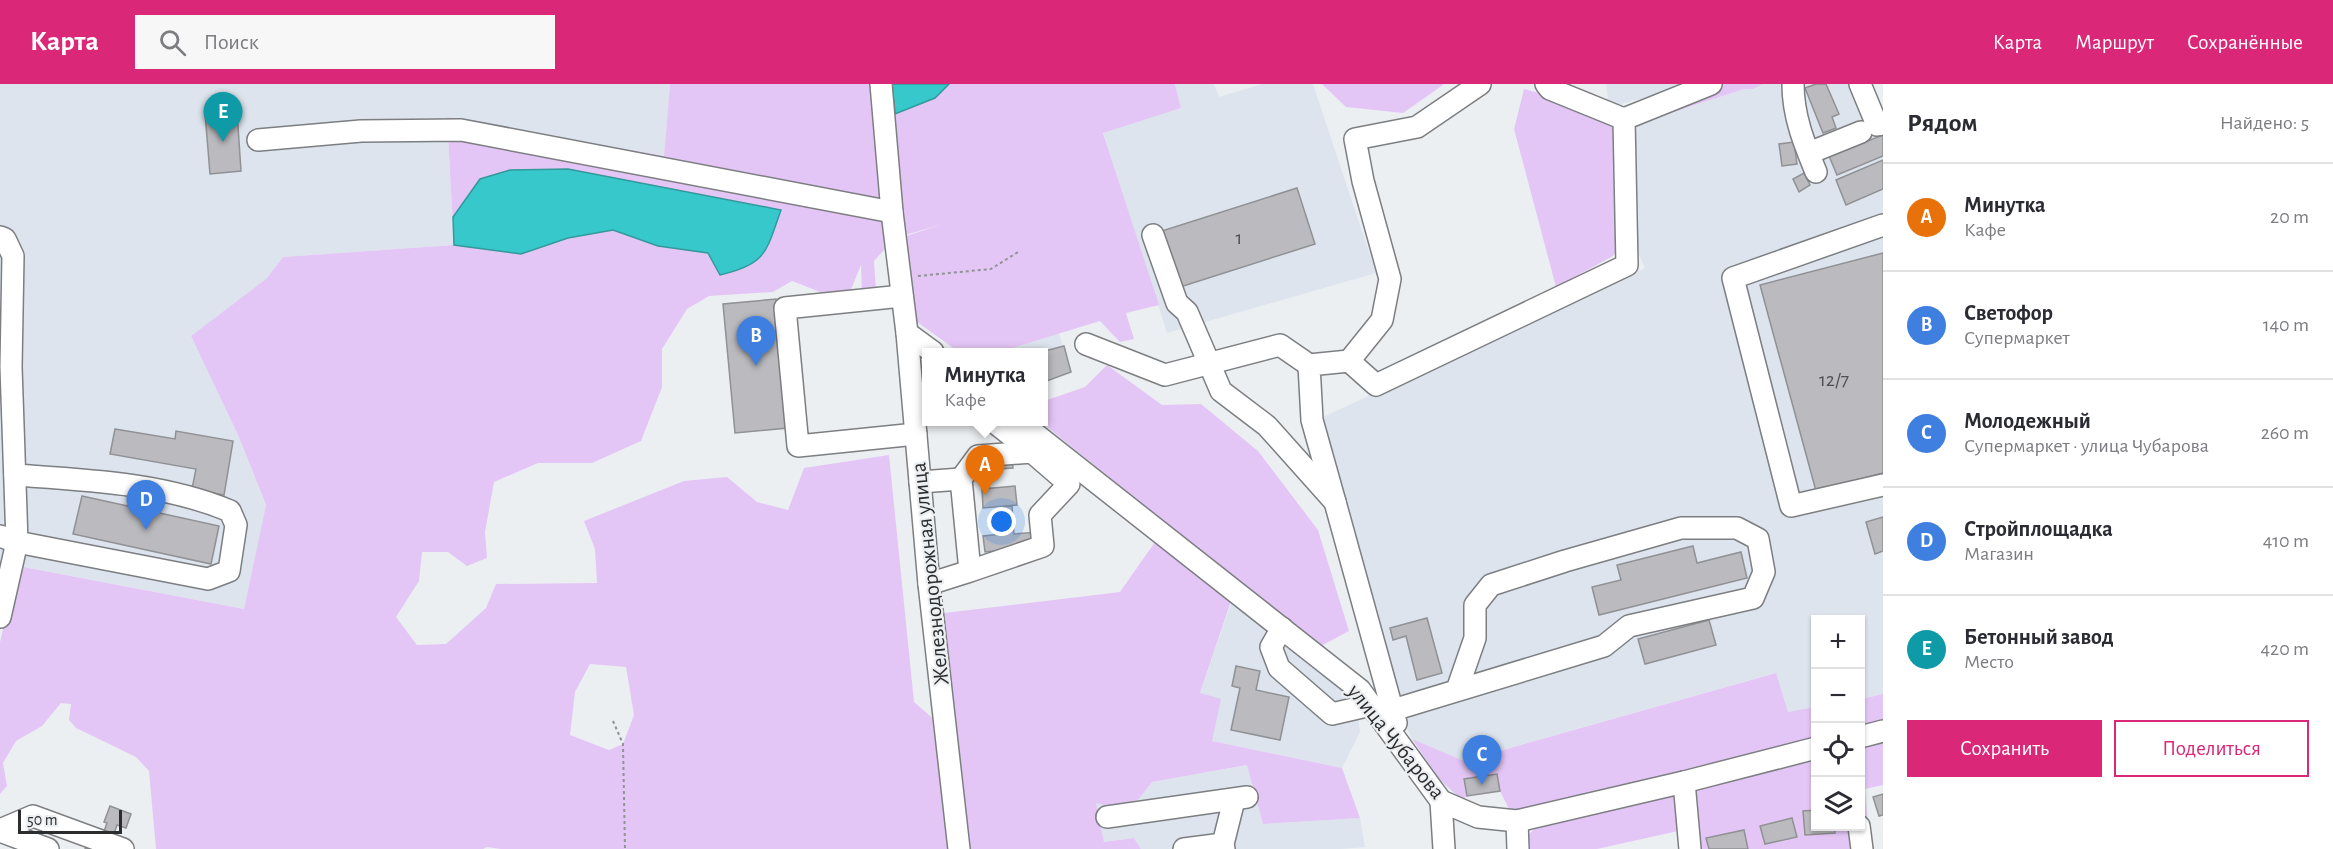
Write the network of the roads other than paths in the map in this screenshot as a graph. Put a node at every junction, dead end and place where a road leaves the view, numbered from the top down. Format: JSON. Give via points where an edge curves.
{"nodes":[{"id":1,"x":880,"y":84,"type":"edge"},
{"id":2,"x":1480,"y":84,"type":"edge"},
{"id":3,"x":1711,"y":84,"type":"edge"},
{"id":4,"x":1793,"y":84,"type":"edge"},
{"id":5,"x":1860,"y":84,"type":"edge"},
{"id":6,"x":1542,"y":86,"type":"edge"},
{"id":7,"x":1624,"y":118,"type":"junction"},
{"id":8,"x":1883,"y":124,"type":"edge"},
{"id":9,"x":1861,"y":132,"type":"dead end"},
{"id":10,"x":258,"y":140,"type":"dead end"},
{"id":11,"x":892,"y":212,"type":"junction"},
{"id":12,"x":1883,"y":225,"type":"edge"},
{"id":13,"x":1153,"y":235,"type":"dead end"},
{"id":14,"x":0,"y":237,"type":"edge"},
{"id":15,"x":901,"y":287,"type":"junction"},
{"id":16,"x":907,"y":333,"type":"junction"},
{"id":17,"x":1086,"y":344,"type":"dead end"},
{"id":18,"x":928,"y":348,"type":"edge"},
{"id":19,"x":1348,"y":362,"type":"junction"},
{"id":20,"x":1208,"y":364,"type":"junction"},
{"id":21,"x":1309,"y":365,"type":"junction"},
{"id":22,"x":919,"y":375,"type":"edge"},
{"id":23,"x":1001,"y":426,"type":"edge"},
{"id":24,"x":1023,"y":426,"type":"edge"},
{"id":25,"x":916,"y":434,"type":"junction"},
{"id":26,"x":1039,"y":447,"type":"junction"},
{"id":27,"x":15,"y":476,"type":"junction"},
{"id":28,"x":961,"y":479,"type":"junction"},
{"id":29,"x":920,"y":482,"type":"junction"},
{"id":30,"x":1883,"y":485,"type":"edge"},
{"id":31,"x":1335,"y":502,"type":"junction"},
{"id":32,"x":9,"y":539,"type":"edge"},
{"id":33,"x":970,"y":571,"type":"junction"},
{"id":34,"x":929,"y":584,"type":"junction"},
{"id":35,"x":0,"y":617,"type":"edge"},
{"id":36,"x":1282,"y":628,"type":"junction"},
{"id":37,"x":1380,"y":663,"type":"junction"},
{"id":38,"x":1457,"y":690,"type":"junction"},
{"id":39,"x":1365,"y":697,"type":"junction"},
{"id":40,"x":1393,"y":710,"type":"junction"},
{"id":41,"x":1883,"y":731,"type":"edge"},
{"id":42,"x":1865,"y":735,"type":"edge"},
{"id":43,"x":1811,"y":749,"type":"edge"},
{"id":44,"x":1403,"y":750,"type":"junction"},
{"id":45,"x":1684,"y":782,"type":"junction"},
{"id":46,"x":1441,"y":801,"type":"junction"},
{"id":47,"x":1107,"y":816,"type":"dead end"},
{"id":48,"x":1517,"y":821,"type":"junction"},
{"id":49,"x":0,"y":831,"type":"edge"},
{"id":50,"x":1860,"y":831,"type":"edge"},
{"id":51,"x":1224,"y":847,"type":"edge"},
{"id":52,"x":48,"y":849,"type":"edge"},
{"id":53,"x":123,"y":849,"type":"edge"},
{"id":54,"x":959,"y":849,"type":"edge"},
{"id":55,"x":1184,"y":849,"type":"edge"},
{"id":56,"x":1444,"y":849,"type":"edge"},
{"id":57,"x":1518,"y":849,"type":"edge"},
{"id":58,"x":1690,"y":849,"type":"edge"},
{"id":59,"x":1862,"y":849,"type":"edge"}],
"edges":[{"from":1,"to":11,"type":"street","name":"Железнодорожная улица"},
{"from":2,"to":19,"type":"street","via":[[1418,127],[1355,139],[1390,279],[1382,320]]},
{"from":3,"to":7,"type":"street"},
{"from":4,"to":9,"type":"street","via":[[1793,105],[1813,162]]},
{"from":5,"to":8,"type":"street","via":[[1877,124]]},
{"from":6,"to":7,"type":"street"},
{"from":7,"to":19,"type":"street","via":[[1627,265],[1376,384]]},
{"from":10,"to":11,"type":"street","via":[[361,131],[460,130]]},
{"from":11,"to":15,"type":"street","name":"Железнодорожная улица"},
{"from":12,"to":30,"type":"street","via":[[1733,278],[1791,506]]},
{"from":13,"to":20,"type":"street","via":[[1177,303],[1187,312]]},
{"from":14,"to":27,"type":"street","via":[[13,256]]},
{"from":15,"to":16,"type":"street","name":"Железнодорожная улица"},
{"from":15,"to":25,"type":"street","via":[[784,308],[798,446]]},
{"from":16,"to":18,"type":"street"},
{"from":16,"to":22,"type":"street","name":"Железнодорожная улица"},
{"from":17,"to":20,"type":"street","via":[[1165,375]]},
{"from":19,"to":21,"type":"street"},
{"from":20,"to":21,"type":"street","via":[[1280,345]]},
{"from":20,"to":31,"type":"street","via":[[1221,391],[1267,426]]},
{"from":21,"to":31,"type":"street","via":[[1312,420]]},
{"from":22,"to":25,"type":"street","name":"Железнодорожная улица"},
{"from":23,"to":26,"type":"street"},
{"from":24,"to":26,"type":"street","name":"улица Чубарова"},
{"from":25,"to":29,"type":"street","name":"Железнодорожная улица"},
{"from":26,"to":28,"type":"street","via":[[978,456]]},
{"from":26,"to":33,"type":"street","via":[[1069,484],[1040,514],[1043,546]]},
{"from":26,"to":36,"type":"street","name":"улица Чубарова"},
{"from":27,"to":32,"type":"street"},
{"from":27,"to":32,"type":"street","via":[[105,481],[201,499],[230,511],[236,525],[229,571],[208,579]]},
{"from":28,"to":29,"type":"street"},
{"from":28,"to":33,"type":"street"},
{"from":29,"to":34,"type":"street","name":"Железнодорожная улица"},
{"from":31,"to":37,"type":"street"},
{"from":32,"to":35,"type":"street"},
{"from":33,"to":34,"type":"street"},
{"from":34,"to":54,"type":"street","name":"Железнодорожная улица"},
{"from":36,"to":39,"type":"street","name":"улица Чубарова"},
{"from":36,"to":39,"type":"street","via":[[1271,647],[1280,668],[1332,714]]},
{"from":37,"to":39,"type":"street"},
{"from":37,"to":40,"type":"street"},
{"from":38,"to":38,"type":"street","via":[[1604,646],[1629,626],[1753,598],[1764,572],[1758,539],[1737,528],[1681,528],[1491,585],[1475,605],[1475,638]]},
{"from":38,"to":40,"type":"street"},
{"from":39,"to":44,"type":"street","name":"улица Чубарова"},
{"from":40,"to":44,"type":"street"},
{"from":41,"to":42,"type":"street"},
{"from":43,"to":45,"type":"street","name":"улица Чубарова"},
{"from":44,"to":46,"type":"street","name":"улица Чубарова"},
{"from":45,"to":48,"type":"street","name":"улица Чубарова"},
{"from":45,"to":58,"type":"street"},
{"from":46,"to":48,"type":"street","name":"улица Чубарова","via":[[1478,817]]},
{"from":46,"to":56,"type":"street"},
{"from":47,"to":51,"type":"street","via":[[1240,798]]},
{"from":48,"to":57,"type":"street"},
{"from":49,"to":52,"type":"street"},
{"from":49,"to":53,"type":"street","via":[[33,816]]},
{"from":50,"to":59,"type":"street"},
{"from":51,"to":55,"type":"street"}]}
